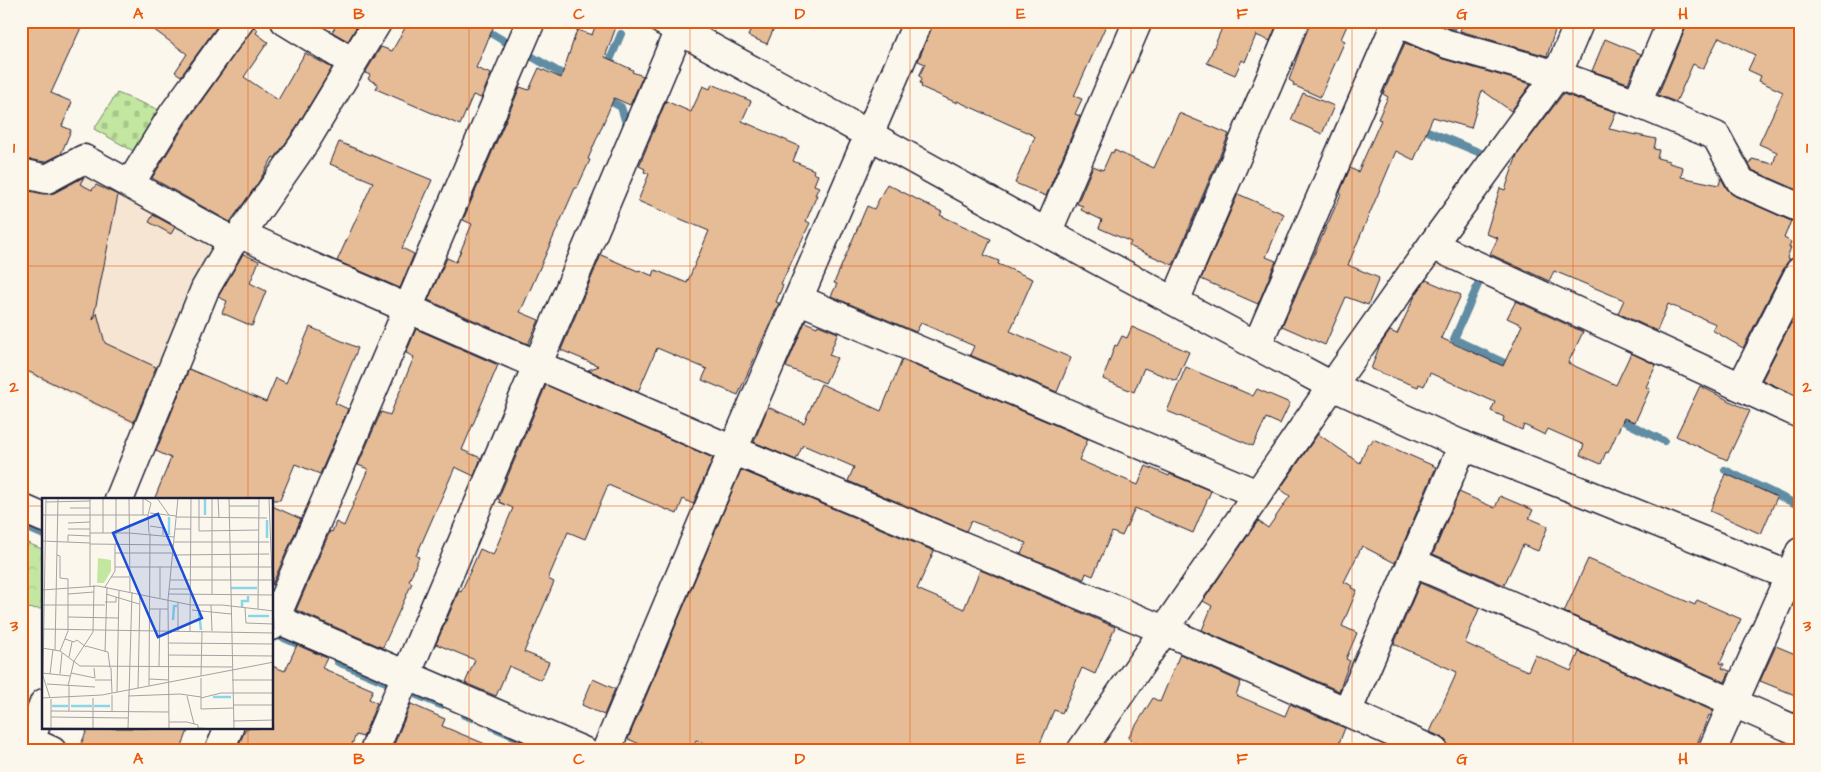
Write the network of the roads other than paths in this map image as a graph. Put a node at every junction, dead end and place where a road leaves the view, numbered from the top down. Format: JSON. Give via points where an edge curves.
{"nodes":[{"id":1,"x":240,"y":21,"type":"edge"},
{"id":2,"x":285,"y":21,"type":"edge"},
{"id":3,"x":378,"y":21,"type":"edge"},
{"id":4,"x":531,"y":21,"type":"edge"},
{"id":5,"x":918,"y":21,"type":"edge"},
{"id":6,"x":1138,"y":21,"type":"edge"},
{"id":7,"x":1295,"y":21,"type":"edge"},
{"id":8,"x":1580,"y":21,"type":"edge"},
{"id":9,"x":1672,"y":21,"type":"edge"},
{"id":10,"x":1396,"y":22,"type":"edge"},
{"id":11,"x":685,"y":28,"type":"edge"},
{"id":12,"x":352,"y":62,"type":"junction"},
{"id":13,"x":1557,"y":76,"type":"junction"},
{"id":14,"x":1637,"y":103,"type":"junction"},
{"id":15,"x":870,"y":134,"type":"junction"},
{"id":16,"x":21,"y":173,"type":"edge"},
{"id":17,"x":130,"y":184,"type":"junction"},
{"id":18,"x":1800,"y":208,"type":"edge"},
{"id":19,"x":1047,"y":233,"type":"junction"},
{"id":20,"x":236,"y":239,"type":"junction"},
{"id":21,"x":1432,"y":245,"type":"junction"},
{"id":22,"x":1800,"y":271,"type":"edge"},
{"id":23,"x":798,"y":300,"type":"junction"},
{"id":24,"x":1175,"y":301,"type":"junction"},
{"id":25,"x":408,"y":309,"type":"junction"},
{"id":26,"x":1257,"y":345,"type":"junction"},
{"id":27,"x":538,"y":365,"type":"junction"},
{"id":28,"x":1332,"y":386,"type":"junction"},
{"id":29,"x":1741,"y":387,"type":"junction"},
{"id":30,"x":1800,"y":414,"type":"edge"},
{"id":31,"x":1463,"y":445,"type":"junction"},
{"id":32,"x":733,"y":450,"type":"junction"},
{"id":33,"x":1258,"y":494,"type":"junction"},
{"id":34,"x":120,"y":498,"type":"edge"},
{"id":35,"x":21,"y":508,"type":"edge"},
{"id":36,"x":42,"y":517,"type":"edge"},
{"id":37,"x":1412,"y":562,"type":"junction"},
{"id":38,"x":1796,"y":569,"type":"edge"},
{"id":39,"x":274,"y":621,"type":"edge"},
{"id":40,"x":1164,"y":630,"type":"junction"},
{"id":41,"x":403,"y":684,"type":"junction"},
{"id":42,"x":1733,"y":703,"type":"junction"},
{"id":43,"x":42,"y":711,"type":"edge"},
{"id":44,"x":1346,"y":712,"type":"junction"},
{"id":45,"x":228,"y":730,"type":"edge"},
{"id":46,"x":1800,"y":732,"type":"edge"},
{"id":47,"x":33,"y":745,"type":"edge"},
{"id":48,"x":219,"y":751,"type":"edge"},
{"id":49,"x":374,"y":751,"type":"edge"},
{"id":50,"x":583,"y":751,"type":"edge"},
{"id":51,"x":606,"y":751,"type":"edge"},
{"id":52,"x":1081,"y":751,"type":"edge"},
{"id":53,"x":1434,"y":751,"type":"edge"},
{"id":54,"x":1712,"y":751,"type":"edge"}],
"edges":[{"from":1,"to":17,"type":"street","via":[[173,114]]},
{"from":2,"to":12,"type":"street"},
{"from":3,"to":12,"type":"street"},
{"from":4,"to":25,"type":"street"},
{"from":5,"to":15,"type":"street"},
{"from":6,"to":19,"type":"street"},
{"from":7,"to":24,"type":"street"},
{"from":8,"to":13,"type":"street"},
{"from":9,"to":14,"type":"street"},
{"from":10,"to":13,"type":"street","via":[[1447,44]]},
{"from":10,"to":26,"type":"street"},
{"from":11,"to":15,"type":"street"},
{"from":11,"to":27,"type":"street"},
{"from":12,"to":20,"type":"street","via":[[305,142]]},
{"from":13,"to":14,"type":"street"},
{"from":13,"to":21,"type":"street"},
{"from":14,"to":18,"type":"street","via":[[1716,136],[1742,182]]},
{"from":15,"to":19,"type":"street"},
{"from":15,"to":23,"type":"street"},
{"from":16,"to":17,"type":"street","via":[[47,179],[84,159]]},
{"from":17,"to":20,"type":"street","via":[[220,234]]},
{"from":19,"to":24,"type":"street"},
{"from":20,"to":25,"type":"street"},
{"from":20,"to":34,"type":"street","via":[[205,289]]},
{"from":21,"to":28,"type":"street"},
{"from":21,"to":29,"type":"street"},
{"from":22,"to":29,"type":"street"},
{"from":23,"to":32,"type":"street"},
{"from":23,"to":33,"type":"street"},
{"from":24,"to":26,"type":"street"},
{"from":25,"to":27,"type":"street"},
{"from":25,"to":39,"type":"street"},
{"from":26,"to":28,"type":"street"},
{"from":27,"to":32,"type":"street"},
{"from":27,"to":41,"type":"street"},
{"from":28,"to":31,"type":"street"},
{"from":28,"to":33,"type":"street"},
{"from":29,"to":30,"type":"street"},
{"from":31,"to":37,"type":"street"},
{"from":31,"to":38,"type":"street"},
{"from":32,"to":40,"type":"street"},
{"from":32,"to":51,"type":"street"},
{"from":33,"to":40,"type":"street"},
{"from":35,"to":36,"type":"street"},
{"from":37,"to":42,"type":"street"},
{"from":37,"to":44,"type":"street"},
{"from":38,"to":42,"type":"street"},
{"from":39,"to":41,"type":"street"},
{"from":40,"to":44,"type":"street"},
{"from":40,"to":52,"type":"street"},
{"from":41,"to":49,"type":"street"},
{"from":41,"to":50,"type":"street"},
{"from":42,"to":46,"type":"street"},
{"from":42,"to":54,"type":"street"},
{"from":43,"to":47,"type":"street"},
{"from":44,"to":53,"type":"street"},
{"from":45,"to":48,"type":"street"}]}
